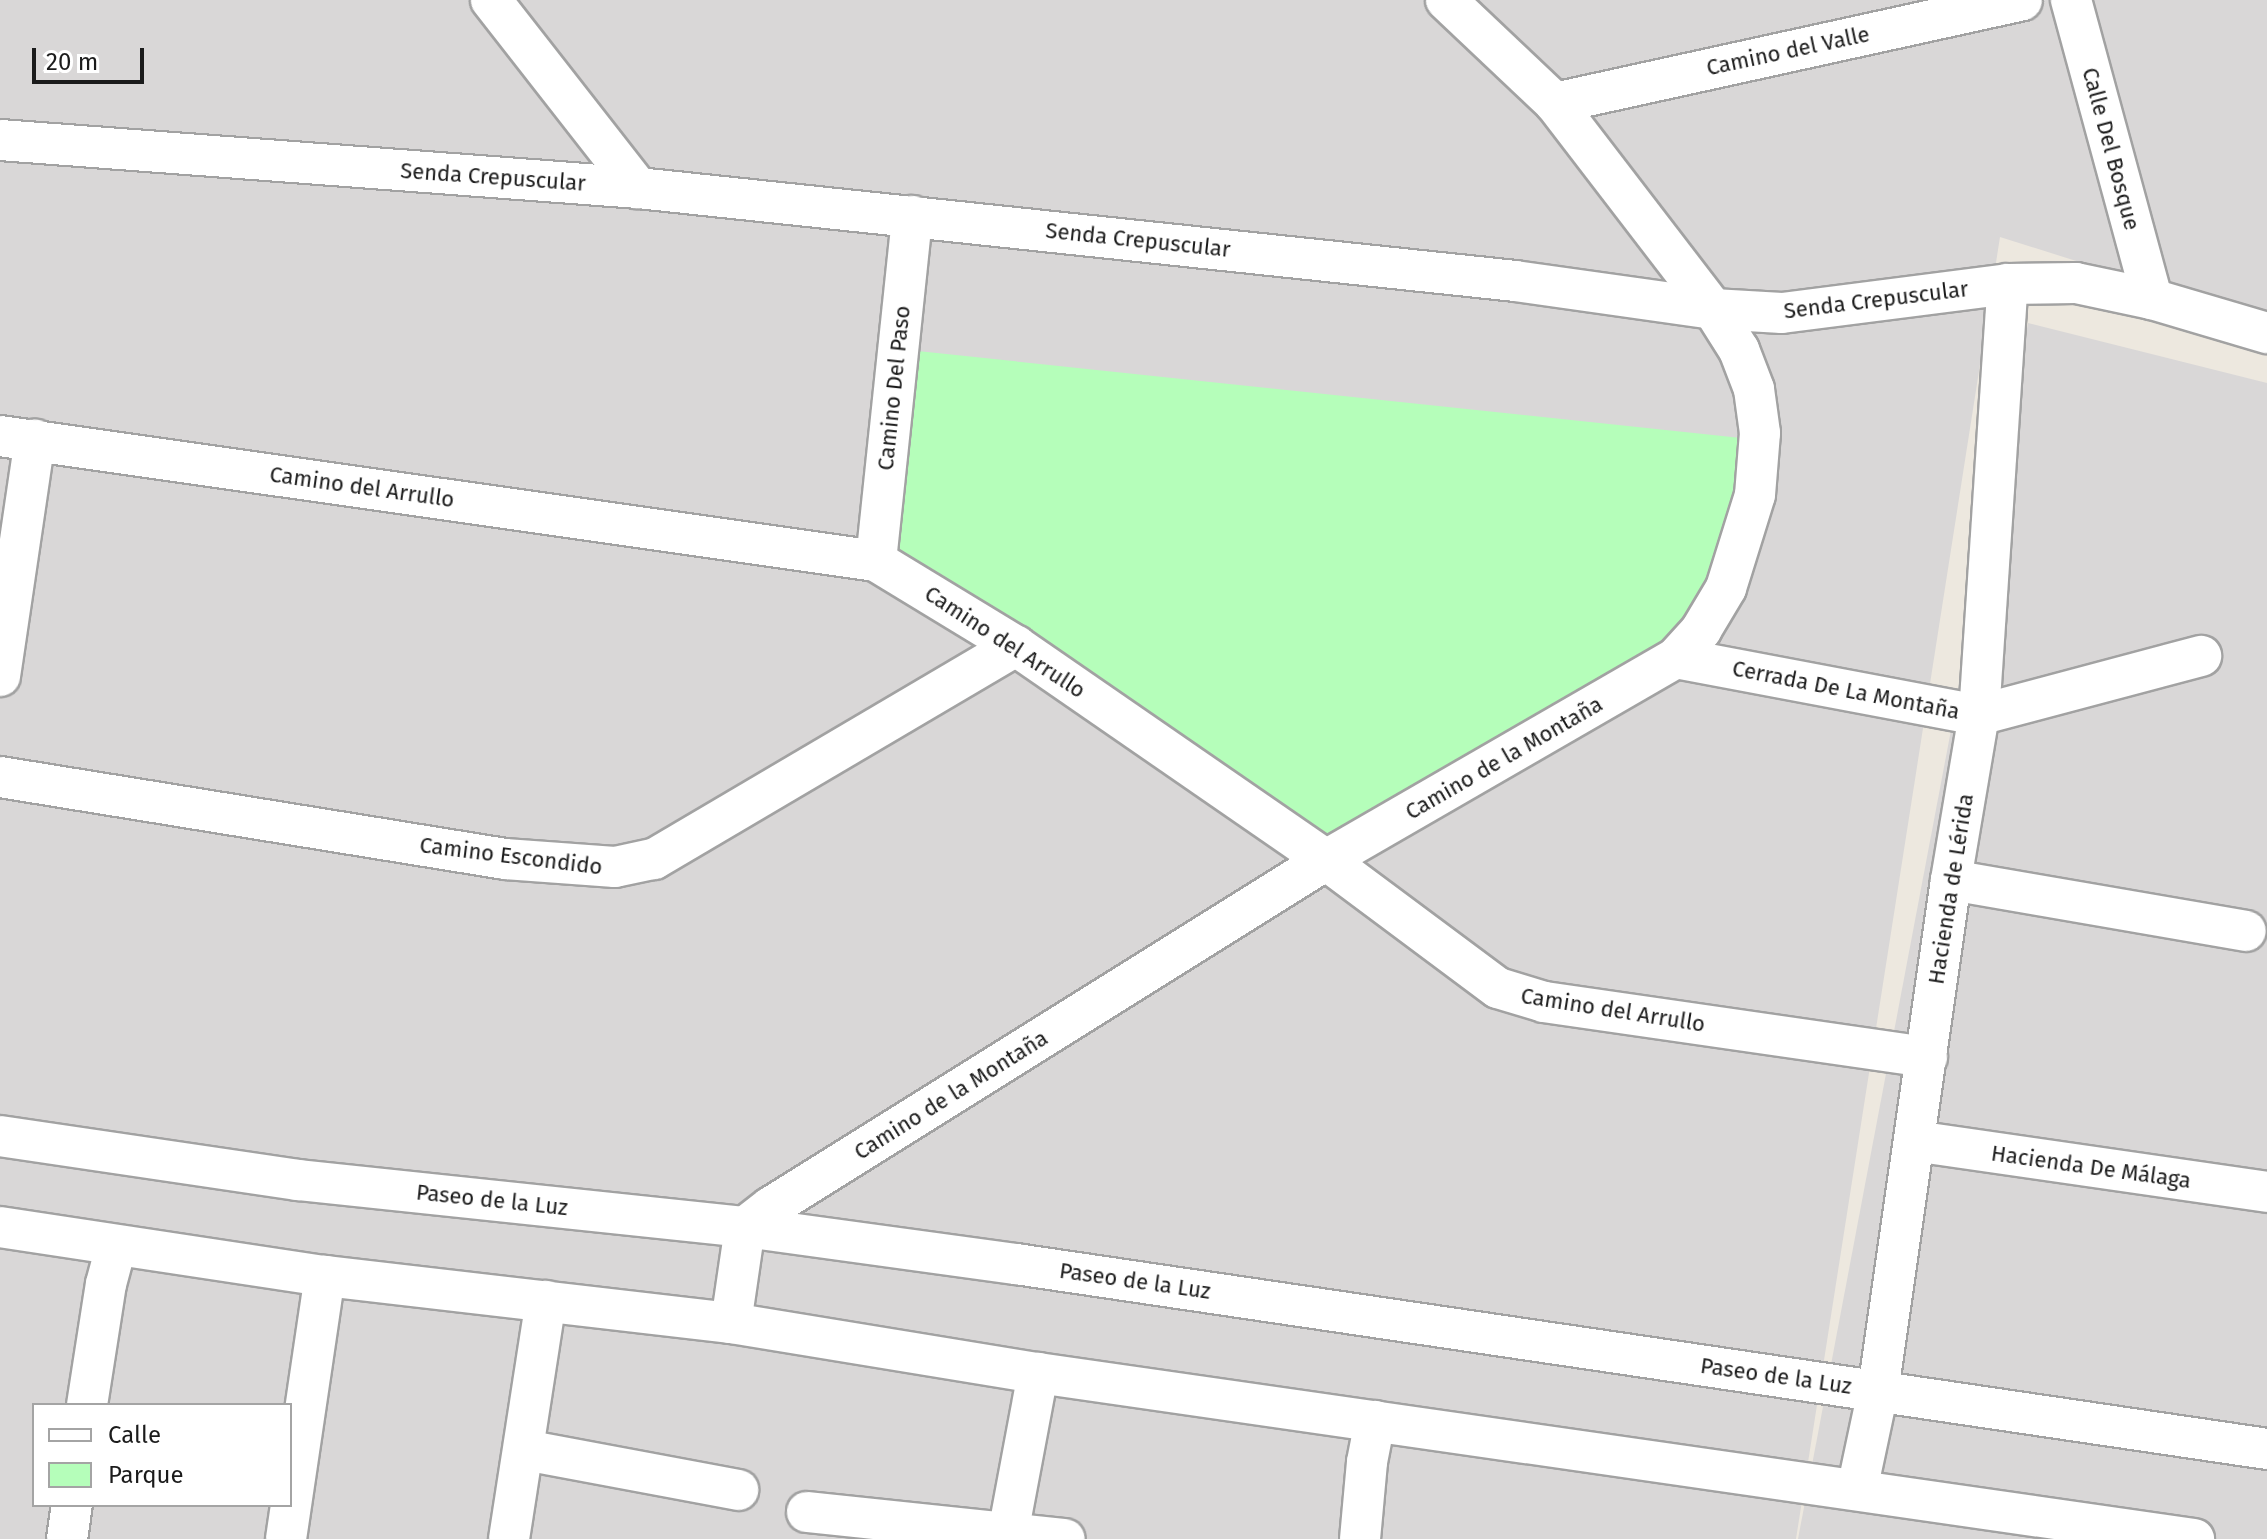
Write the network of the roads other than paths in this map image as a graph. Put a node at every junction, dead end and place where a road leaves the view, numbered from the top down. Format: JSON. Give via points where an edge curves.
{"nodes":[{"id":1,"x":491,"y":0,"type":"edge"},
{"id":2,"x":1446,"y":0,"type":"edge"},
{"id":3,"x":2022,"y":0,"type":"edge"},
{"id":4,"x":2071,"y":0,"type":"edge"},
{"id":5,"x":1555,"y":103,"type":"junction"},
{"id":6,"x":0,"y":140,"type":"edge"},
{"id":7,"x":638,"y":188,"type":"junction"},
{"id":8,"x":912,"y":216,"type":"junction"},
{"id":9,"x":2008,"y":284,"type":"junction"},
{"id":10,"x":2152,"y":299,"type":"junction"},
{"id":11,"x":1713,"y":309,"type":"junction"},
{"id":12,"x":2267,"y":333,"type":"edge"},
{"id":13,"x":17,"y":438,"type":"edge"},
{"id":14,"x":876,"y":561,"type":"junction"},
{"id":15,"x":1016,"y":646,"type":"junction"},
{"id":16,"x":2201,"y":656,"type":"dead end"},
{"id":17,"x":1676,"y":658,"type":"junction"},
{"id":18,"x":0,"y":676,"type":"edge"},
{"id":19,"x":1979,"y":715,"type":"junction"},
{"id":20,"x":0,"y":777,"type":"edge"},
{"id":21,"x":1326,"y":860,"type":"junction"},
{"id":22,"x":1951,"y":880,"type":"junction"},
{"id":23,"x":2246,"y":931,"type":"dead end"},
{"id":24,"x":1927,"y":1057,"type":"junction"},
{"id":25,"x":0,"y":1136,"type":"edge"},
{"id":26,"x":1914,"y":1141,"type":"junction"},
{"id":27,"x":2267,"y":1192,"type":"edge"},
{"id":28,"x":0,"y":1227,"type":"edge"},
{"id":29,"x":745,"y":1227,"type":"junction"},
{"id":30,"x":116,"y":1246,"type":"junction"},
{"id":31,"x":325,"y":1276,"type":"junction"},
{"id":32,"x":546,"y":1301,"type":"junction"},
{"id":33,"x":731,"y":1323,"type":"junction"},
{"id":34,"x":1038,"y":1373,"type":"junction"},
{"id":35,"x":1878,"y":1391,"type":"junction"},
{"id":36,"x":87,"y":1403,"type":"edge"},
{"id":37,"x":1375,"y":1421,"type":"junction"},
{"id":38,"x":2267,"y":1449,"type":"edge"},
{"id":39,"x":525,"y":1450,"type":"junction"},
{"id":40,"x":738,"y":1490,"type":"dead end"},
{"id":41,"x":1857,"y":1490,"type":"junction"},
{"id":42,"x":292,"y":1499,"type":"edge"},
{"id":43,"x":72,"y":1507,"type":"edge"},
{"id":44,"x":291,"y":1507,"type":"edge"},
{"id":45,"x":807,"y":1512,"type":"dead end"},
{"id":46,"x":1007,"y":1536,"type":"edge"},
{"id":47,"x":67,"y":1539,"type":"edge"},
{"id":48,"x":286,"y":1539,"type":"edge"},
{"id":49,"x":509,"y":1539,"type":"edge"},
{"id":50,"x":1065,"y":1539,"type":"edge"},
{"id":51,"x":1360,"y":1539,"type":"edge"},
{"id":52,"x":2194,"y":1539,"type":"edge"}],
"edges":[{"from":1,"to":7,"type":"street"},
{"from":2,"to":5,"type":"street","name":"Camino de la Montaña"},
{"from":3,"to":5,"type":"street","name":"Camino del Valle"},
{"from":4,"to":10,"type":"street","name":"Calle Del Bosque"},
{"from":5,"to":11,"type":"street","name":"Camino de la Montaña"},
{"from":6,"to":7,"type":"street","name":"Senda Crepuscular"},
{"from":7,"to":8,"type":"street","name":"Senda Crepuscular"},
{"from":8,"to":11,"type":"street","name":"Senda Crepuscular","via":[[1515,281]]},
{"from":8,"to":14,"type":"street","name":"Camino Del Paso"},
{"from":9,"to":10,"type":"street","name":"Senda Crepuscular","via":[[2076,283]]},
{"from":9,"to":11,"type":"street","name":"Senda Crepuscular","via":[[1782,313]]},
{"from":9,"to":19,"type":"street","name":"Hacienda de Lérida"},
{"from":10,"to":12,"type":"street","name":"Senda Crepuscular"},
{"from":11,"to":17,"type":"street","name":"Camino de la Montaña","via":[[1739,350],[1754,389],[1760,433],[1755,495],[1726,588],[1701,630]]},
{"from":13,"to":14,"type":"street","name":"Camino del Arrullo"},
{"from":13,"to":18,"type":"street"},
{"from":14,"to":15,"type":"street","name":"Camino del Arrullo"},
{"from":15,"to":20,"type":"street","name":"Camino Escondido","via":[[654,859],[615,867],[505,859]]},
{"from":15,"to":21,"type":"street","name":"Camino del Arrullo"},
{"from":16,"to":19,"type":"street","name":"Cerrada De La Montaña"},
{"from":17,"to":19,"type":"street","name":"Cerrada De La Montaña"},
{"from":17,"to":21,"type":"street","name":"Camino de la Montaña"},
{"from":19,"to":22,"type":"street","name":"Hacienda de Lérida"},
{"from":21,"to":24,"type":"street","name":"Camino del Arrullo","via":[[1476,974],[1520,997]]},
{"from":21,"to":29,"type":"street","name":"Camino de la Montaña"},
{"from":22,"to":23,"type":"street"},
{"from":22,"to":24,"type":"street","name":"Hacienda de Lérida"},
{"from":24,"to":26,"type":"street","name":"Hacienda de Lérida"},
{"from":25,"to":29,"type":"street","name":"Paseo de la Luz","via":[[298,1180]]},
{"from":26,"to":27,"type":"street","name":"Hacienda De Málaga"},
{"from":26,"to":35,"type":"street","name":"Hacienda de Lérida"},
{"from":28,"to":30,"type":"street"},
{"from":29,"to":33,"type":"street"},
{"from":29,"to":35,"type":"street","name":"Paseo de la Luz"},
{"from":30,"to":31,"type":"street"},
{"from":30,"to":36,"type":"street"},
{"from":31,"to":32,"type":"street"},
{"from":31,"to":42,"type":"street"},
{"from":32,"to":33,"type":"street"},
{"from":32,"to":39,"type":"street"},
{"from":33,"to":34,"type":"street"},
{"from":34,"to":37,"type":"street"},
{"from":34,"to":46,"type":"street"},
{"from":35,"to":38,"type":"street","name":"Paseo de la Luz"},
{"from":35,"to":41,"type":"street","name":"Hacienda de Lérida"},
{"from":37,"to":41,"type":"street"},
{"from":37,"to":51,"type":"street"},
{"from":39,"to":40,"type":"street"},
{"from":39,"to":49,"type":"street"},
{"from":41,"to":52,"type":"street"},
{"from":43,"to":47,"type":"street"},
{"from":44,"to":48,"type":"street"},
{"from":45,"to":46,"type":"street"},
{"from":46,"to":50,"type":"street"}]}
